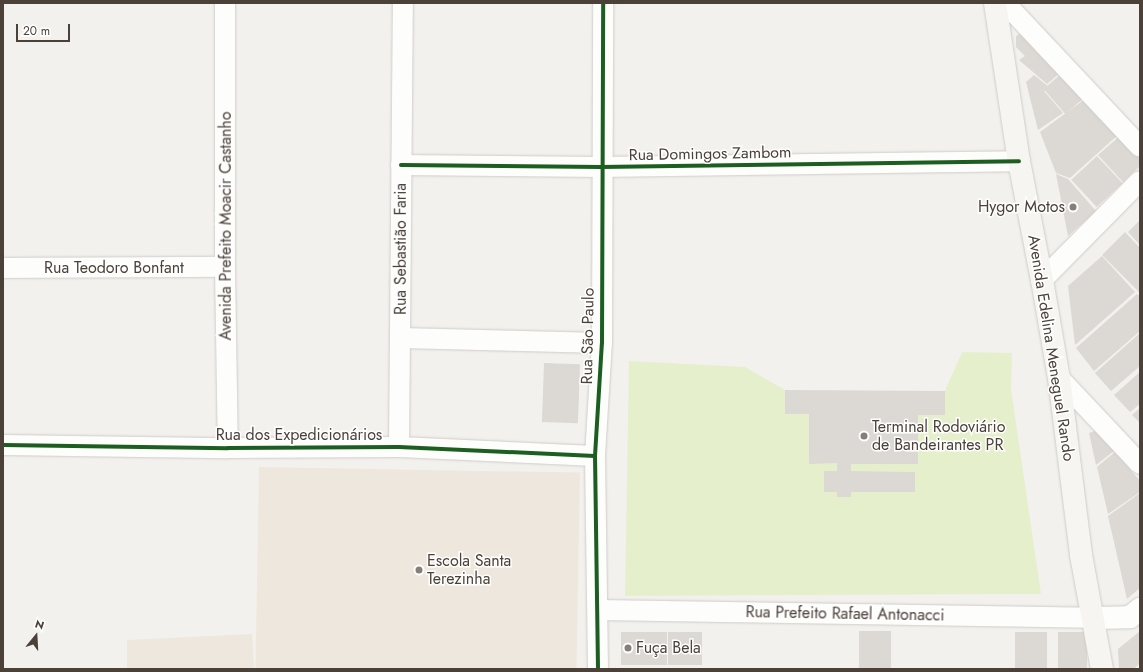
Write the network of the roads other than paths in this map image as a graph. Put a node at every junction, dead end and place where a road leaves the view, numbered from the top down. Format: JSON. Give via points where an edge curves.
{"nodes":[{"id":1,"x":225,"y":3,"type":"edge"},
{"id":2,"x":403,"y":3,"type":"edge"},
{"id":3,"x":604,"y":3,"type":"edge"},
{"id":4,"x":995,"y":3,"type":"edge"},
{"id":5,"x":1005,"y":3,"type":"edge"},
{"id":6,"x":1140,"y":147,"type":"edge"},
{"id":7,"x":1019,"y":161,"type":"junction"},
{"id":8,"x":401,"y":165,"type":"junction"},
{"id":9,"x":601,"y":168,"type":"junction"},
{"id":10,"x":1140,"y":181,"type":"edge"},
{"id":11,"x":225,"y":267,"type":"junction"},
{"id":12,"x":3,"y":268,"type":"edge"},
{"id":13,"x":1042,"y":280,"type":"junction"},
{"id":14,"x":401,"y":338,"type":"junction"},
{"id":15,"x":602,"y":343,"type":"junction"},
{"id":16,"x":1059,"y":378,"type":"junction"},
{"id":17,"x":3,"y":445,"type":"edge"},
{"id":18,"x":399,"y":447,"type":"junction"},
{"id":19,"x":228,"y":448,"type":"junction"},
{"id":20,"x":595,"y":456,"type":"junction"},
{"id":21,"x":1140,"y":464,"type":"edge"},
{"id":22,"x":1140,"y":609,"type":"edge"},
{"id":23,"x":598,"y":610,"type":"junction"},
{"id":24,"x":1091,"y":618,"type":"junction"},
{"id":25,"x":598,"y":669,"type":"edge"},
{"id":26,"x":1102,"y":669,"type":"edge"}],
"edges":[{"from":1,"to":11,"type":"street","name":"Avenida Prefeito Moacir Castanho"},
{"from":2,"to":8,"type":"street","name":"Rua Sebastião Faria"},
{"from":3,"to":9,"type":"street","name":"Rua São Paulo"},
{"from":4,"to":7,"type":"main road","name":"Avenida Edelina Meneguel Rando"},
{"from":5,"to":6,"type":"street"},
{"from":7,"to":9,"type":"street","name":"Rua Domingos Zambom"},
{"from":7,"to":13,"type":"main road","name":"Avenida Edelina Meneguel Rando"},
{"from":8,"to":9,"type":"street","name":"Rua Domingos Zambom"},
{"from":8,"to":14,"type":"street","name":"Rua Sebastião Faria"},
{"from":9,"to":15,"type":"street","name":"Rua São Paulo"},
{"from":10,"to":13,"type":"street"},
{"from":11,"to":12,"type":"street","name":"Rua Teodoro Bonfant"},
{"from":11,"to":19,"type":"street","name":"Avenida Prefeito Moacir Castanho"},
{"from":13,"to":16,"type":"main road","name":"Avenida Edelina Meneguel Rando"},
{"from":14,"to":15,"type":"street"},
{"from":14,"to":18,"type":"street","name":"Rua Sebastião Faria"},
{"from":15,"to":20,"type":"street","name":"Rua São Paulo"},
{"from":16,"to":21,"type":"street"},
{"from":16,"to":24,"type":"main road","name":"Avenida Edelina Meneguel Rando","via":[[1080,555]]},
{"from":17,"to":19,"type":"street","name":"Rua dos Expedicionários"},
{"from":18,"to":19,"type":"street","name":"Rua dos Expedicionários"},
{"from":18,"to":20,"type":"street","name":"Rua dos Expedicionários"},
{"from":20,"to":23,"type":"street","name":"Rua São Paulo"},
{"from":22,"to":24,"type":"street","via":[[1130,617]]},
{"from":23,"to":24,"type":"street","name":"Rua Prefeito Rafael Antonacci"},
{"from":23,"to":25,"type":"street","name":"Rua São Paulo"},
{"from":24,"to":26,"type":"main road","name":"Avenida Edelina Meneguel Rando"}]}
